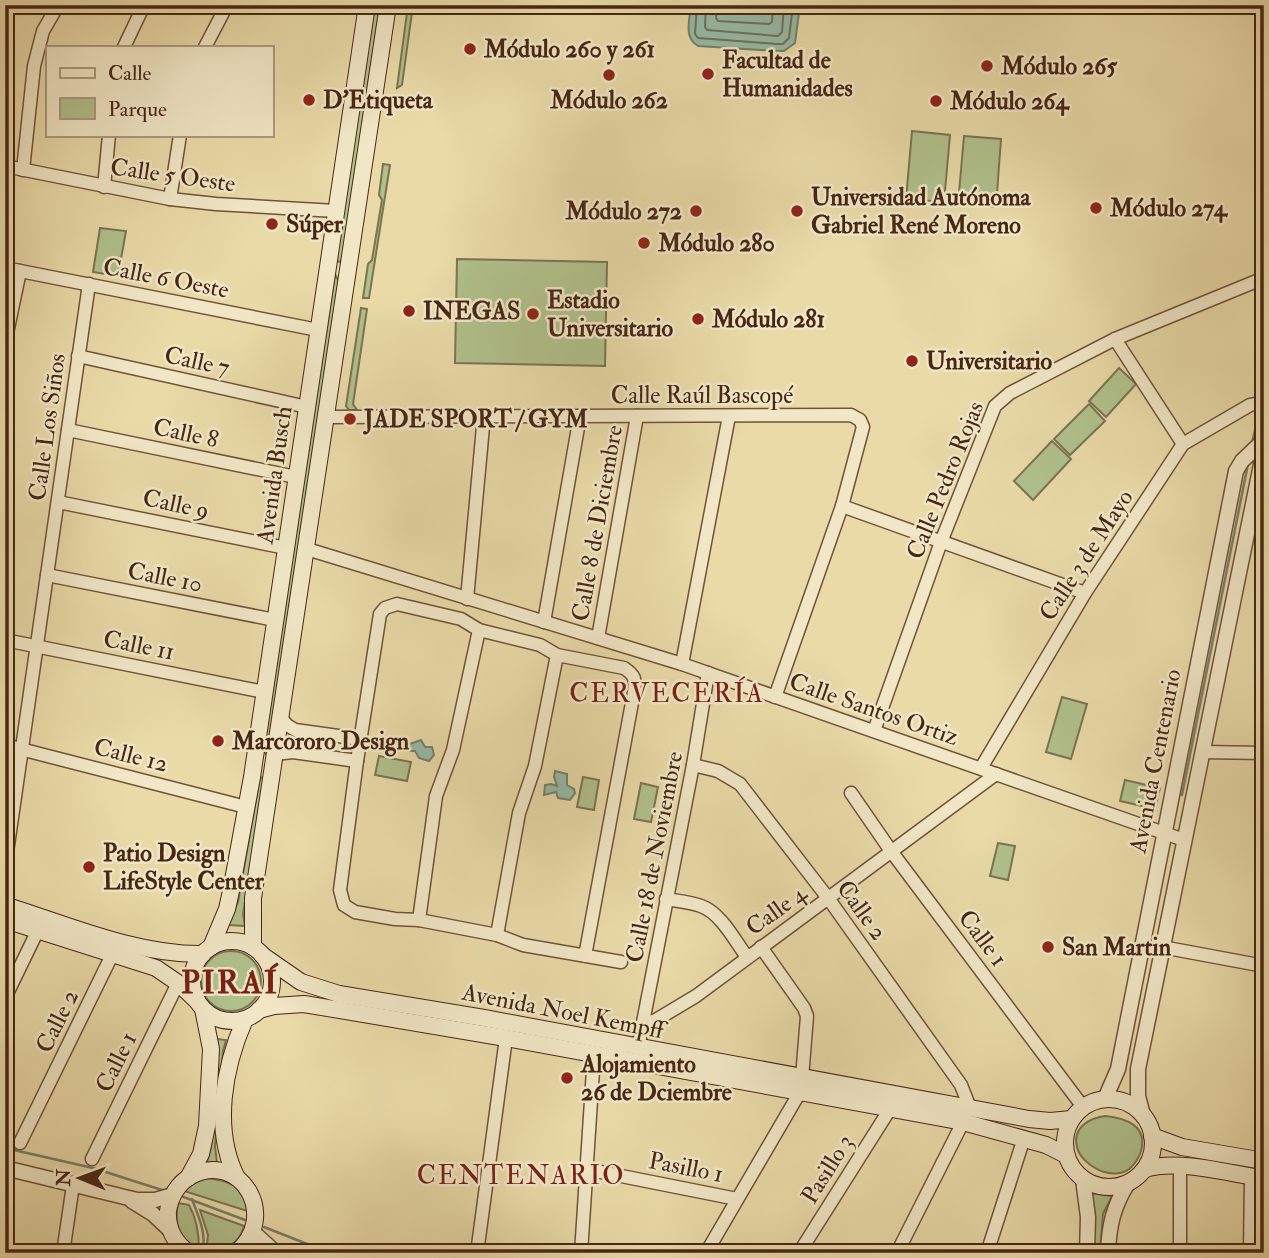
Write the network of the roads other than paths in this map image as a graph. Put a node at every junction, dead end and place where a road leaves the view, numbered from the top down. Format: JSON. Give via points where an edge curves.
{"nodes":[{"id":1,"x":58,"y":5,"type":"edge"},
{"id":2,"x":144,"y":5,"type":"edge"},
{"id":3,"x":227,"y":5,"type":"edge"},
{"id":4,"x":367,"y":5,"type":"edge"},
{"id":5,"x":388,"y":5,"type":"edge"},
{"id":6,"x":124,"y":46,"type":"edge"},
{"id":7,"x":206,"y":46,"type":"edge"},
{"id":8,"x":109,"y":136,"type":"edge"},
{"id":9,"x":180,"y":136,"type":"edge"},
{"id":10,"x":5,"y":166,"type":"edge"},
{"id":11,"x":23,"y":170,"type":"junction"},
{"id":12,"x":104,"y":187,"type":"junction"},
{"id":13,"x":170,"y":199,"type":"junction"},
{"id":14,"x":336,"y":211,"type":"junction"},
{"id":15,"x":5,"y":268,"type":"edge"},
{"id":16,"x":327,"y":269,"type":"junction"},
{"id":17,"x":20,"y":271,"type":"junction"},
{"id":18,"x":349,"y":273,"type":"junction"},
{"id":19,"x":1264,"y":278,"type":"edge"},
{"id":20,"x":89,"y":284,"type":"junction"},
{"id":21,"x":318,"y":330,"type":"junction"},
{"id":22,"x":1115,"y":339,"type":"junction"},
{"id":23,"x":5,"y":343,"type":"edge"},
{"id":24,"x":78,"y":356,"type":"junction"},
{"id":25,"x":1261,"y":402,"type":"edge"},
{"id":26,"x":307,"y":407,"type":"junction"},
{"id":27,"x":327,"y":416,"type":"junction"},
{"id":28,"x":484,"y":416,"type":"junction"},
{"id":29,"x":580,"y":416,"type":"junction"},
{"id":30,"x":637,"y":416,"type":"junction"},
{"id":31,"x":729,"y":416,"type":"junction"},
{"id":32,"x":68,"y":430,"type":"junction"},
{"id":33,"x":1264,"y":440,"type":"edge"},
{"id":34,"x":1183,"y":444,"type":"junction"},
{"id":35,"x":1264,"y":450,"type":"edge"},
{"id":36,"x":296,"y":477,"type":"junction"},
{"id":37,"x":58,"y":502,"type":"junction"},
{"id":38,"x":842,"y":506,"type":"junction"},
{"id":39,"x":941,"y":542,"type":"junction"},
{"id":40,"x":286,"y":548,"type":"junction"},
{"id":41,"x":307,"y":549,"type":"junction"},
{"id":42,"x":47,"y":575,"type":"junction"},
{"id":43,"x":1085,"y":593,"type":"junction"},
{"id":44,"x":467,"y":599,"type":"junction"},
{"id":45,"x":275,"y":620,"type":"junction"},
{"id":46,"x":544,"y":622,"type":"junction"},
{"id":47,"x":479,"y":631,"type":"junction"},
{"id":48,"x":597,"y":638,"type":"junction"},
{"id":49,"x":5,"y":639,"type":"edge"},
{"id":50,"x":37,"y":646,"type":"junction"},
{"id":51,"x":557,"y":655,"type":"junction"},
{"id":52,"x":682,"y":664,"type":"junction"},
{"id":53,"x":708,"y":673,"type":"junction"},
{"id":54,"x":264,"y":692,"type":"junction"},
{"id":55,"x":775,"y":697,"type":"junction"},
{"id":56,"x":281,"y":717,"type":"junction"},
{"id":57,"x":874,"y":731,"type":"junction"},
{"id":58,"x":360,"y":739,"type":"junction"},
{"id":59,"x":5,"y":745,"type":"edge"},
{"id":60,"x":22,"y":749,"type":"junction"},
{"id":61,"x":256,"y":750,"type":"junction"},
{"id":62,"x":1202,"y":752,"type":"junction"},
{"id":63,"x":1264,"y":753,"type":"edge"},
{"id":64,"x":275,"y":754,"type":"junction"},
{"id":65,"x":357,"y":761,"type":"junction"},
{"id":66,"x":693,"y":765,"type":"junction"},
{"id":67,"x":981,"y":768,"type":"junction"},
{"id":68,"x":996,"y":774,"type":"junction"},
{"id":69,"x":252,"y":777,"type":"junction"},
{"id":70,"x":271,"y":778,"type":"junction"},
{"id":71,"x":851,"y":793,"type":"dead end"},
{"id":72,"x":246,"y":807,"type":"junction"},
{"id":73,"x":1163,"y":832,"type":"junction"},
{"id":74,"x":1184,"y":840,"type":"junction"},
{"id":75,"x":891,"y":851,"type":"junction"},
{"id":76,"x":5,"y":866,"type":"edge"},
{"id":77,"x":828,"y":898,"type":"junction"},
{"id":78,"x":666,"y":899,"type":"junction"},
{"id":79,"x":5,"y":905,"type":"edge"},
{"id":80,"x":5,"y":913,"type":"edge"},
{"id":81,"x":5,"y":920,"type":"edge"},
{"id":82,"x":419,"y":920,"type":"junction"},
{"id":83,"x":78,"y":929,"type":"junction"},
{"id":84,"x":37,"y":932,"type":"junction"},
{"id":85,"x":497,"y":935,"type":"junction"},
{"id":86,"x":761,"y":947,"type":"junction"},
{"id":87,"x":1162,"y":947,"type":"junction"},
{"id":88,"x":207,"y":950,"type":"junction"},
{"id":89,"x":257,"y":951,"type":"junction"},
{"id":90,"x":112,"y":955,"type":"junction"},
{"id":91,"x":585,"y":956,"type":"junction"},
{"id":92,"x":747,"y":957,"type":"junction"},
{"id":93,"x":621,"y":962,"type":"dead end"},
{"id":94,"x":1264,"y":966,"type":"edge"},
{"id":95,"x":178,"y":983,"type":"junction"},
{"id":96,"x":5,"y":998,"type":"edge"},
{"id":97,"x":201,"y":1006,"type":"junction"},
{"id":98,"x":252,"y":1015,"type":"junction"},
{"id":99,"x":644,"y":1024,"type":"junction"},
{"id":100,"x":565,"y":1034,"type":"junction"},
{"id":101,"x":506,"y":1038,"type":"junction"},
{"id":102,"x":528,"y":1042,"type":"junction"},
{"id":103,"x":635,"y":1048,"type":"junction"},
{"id":104,"x":594,"y":1055,"type":"junction"},
{"id":105,"x":801,"y":1085,"type":"junction"},
{"id":106,"x":1105,"y":1099,"type":"junction"},
{"id":107,"x":890,"y":1109,"type":"junction"},
{"id":108,"x":1077,"y":1113,"type":"junction"},
{"id":109,"x":966,"y":1115,"type":"junction"},
{"id":110,"x":1143,"y":1115,"type":"junction"},
{"id":111,"x":1152,"y":1136,"type":"junction"},
{"id":112,"x":1024,"y":1138,"type":"junction"},
{"id":113,"x":20,"y":1143,"type":"dead end"},
{"id":114,"x":1066,"y":1155,"type":"junction"},
{"id":115,"x":92,"y":1159,"type":"dead end"},
{"id":116,"x":1264,"y":1161,"type":"edge"},
{"id":117,"x":1180,"y":1166,"type":"junction"},
{"id":118,"x":5,"y":1168,"type":"edge"},
{"id":119,"x":1145,"y":1168,"type":"junction"},
{"id":120,"x":586,"y":1169,"type":"junction"},
{"id":121,"x":1259,"y":1176,"type":"edge"},
{"id":122,"x":188,"y":1178,"type":"junction"},
{"id":123,"x":237,"y":1178,"type":"junction"},
{"id":124,"x":1083,"y":1179,"type":"junction"},
{"id":125,"x":1128,"y":1184,"type":"junction"},
{"id":126,"x":73,"y":1185,"type":"junction"},
{"id":127,"x":173,"y":1195,"type":"junction"},
{"id":128,"x":125,"y":1197,"type":"junction"},
{"id":129,"x":737,"y":1199,"type":"junction"},
{"id":130,"x":253,"y":1232,"type":"junction"},
{"id":131,"x":175,"y":1241,"type":"edge"},
{"id":132,"x":63,"y":1253,"type":"edge"},
{"id":133,"x":189,"y":1253,"type":"edge"},
{"id":134,"x":236,"y":1253,"type":"edge"},
{"id":135,"x":276,"y":1253,"type":"edge"},
{"id":136,"x":477,"y":1253,"type":"edge"},
{"id":137,"x":581,"y":1253,"type":"edge"},
{"id":138,"x":706,"y":1253,"type":"edge"},
{"id":139,"x":799,"y":1253,"type":"edge"},
{"id":140,"x":897,"y":1253,"type":"edge"},
{"id":141,"x":987,"y":1253,"type":"edge"},
{"id":142,"x":1087,"y":1253,"type":"edge"},
{"id":143,"x":1108,"y":1253,"type":"edge"},
{"id":144,"x":1180,"y":1253,"type":"edge"},
{"id":145,"x":1250,"y":1253,"type":"edge"}],
"edges":[{"from":1,"to":11,"type":"street","via":[[43,31],[34,66]]},
{"from":2,"to":6,"type":"street"},
{"from":3,"to":7,"type":"street"},
{"from":4,"to":14,"type":"main road","name":"Avenida Busch"},
{"from":5,"to":18,"type":"main road","name":"Avenida Busch"},
{"from":8,"to":12,"type":"street"},
{"from":9,"to":13,"type":"street"},
{"from":10,"to":11,"type":"street","name":"Calle 5 Oeste"},
{"from":11,"to":12,"type":"street","name":"Calle 5 Oeste"},
{"from":12,"to":13,"type":"street","name":"Calle 5 Oeste"},
{"from":13,"to":14,"type":"street","name":"Calle 5 Oeste"},
{"from":14,"to":16,"type":"main road","name":"Avenida Busch"},
{"from":15,"to":17,"type":"street","name":"Calle 6 Oeste"},
{"from":16,"to":18,"type":"main road"},
{"from":16,"to":21,"type":"main road","name":"Avenida Busch"},
{"from":17,"to":20,"type":"street","name":"Calle 6 Oeste"},
{"from":17,"to":23,"type":"street"},
{"from":18,"to":27,"type":"main road","name":"Avenida Busch"},
{"from":19,"to":22,"type":"street","name":"Calle Pedro Rojas"},
{"from":20,"to":21,"type":"street","name":"Calle 6 Oeste"},
{"from":20,"to":24,"type":"street","name":"Calle Los Siños"},
{"from":21,"to":26,"type":"main road","name":"Avenida Busch"},
{"from":22,"to":34,"type":"street"},
{"from":22,"to":39,"type":"street","name":"Calle Pedro Rojas","via":[[1010,393],[995,406]]},
{"from":24,"to":26,"type":"street","name":"Calle 7"},
{"from":24,"to":32,"type":"street","name":"Calle Los Siños"},
{"from":25,"to":34,"type":"street","name":"Calle 3 de Mayo"},
{"from":26,"to":36,"type":"main road","name":"Avenida Busch"},
{"from":27,"to":28,"type":"street","name":"Calle Raúl Bascopé"},
{"from":27,"to":41,"type":"main road","name":"Avenida Busch"},
{"from":28,"to":29,"type":"street","name":"Calle Raúl Bascopé"},
{"from":28,"to":44,"type":"street"},
{"from":29,"to":30,"type":"street","name":"Calle Raúl Bascopé"},
{"from":29,"to":46,"type":"street"},
{"from":30,"to":31,"type":"street","name":"Calle Raúl Bascopé"},
{"from":30,"to":48,"type":"street","name":"Calle 8 de Diciembre"},
{"from":31,"to":38,"type":"street","name":"Calle Raúl Bascopé","via":[[851,415],[860,420],[863,427]]},
{"from":31,"to":52,"type":"street"},
{"from":32,"to":36,"type":"street","name":"Calle 8"},
{"from":32,"to":37,"type":"street","name":"Calle Los Siños"},
{"from":33,"to":73,"type":"street","name":"Avenida Centenario","via":[[1236,471]]},
{"from":34,"to":43,"type":"street","name":"Calle 3 de Mayo"},
{"from":35,"to":62,"type":"street","name":"Avenida Centenario"},
{"from":36,"to":40,"type":"main road","name":"Avenida Busch"},
{"from":37,"to":40,"type":"street","name":"Calle 9"},
{"from":37,"to":42,"type":"street","name":"Calle Los Siños"},
{"from":38,"to":39,"type":"street"},
{"from":38,"to":55,"type":"street"},
{"from":39,"to":43,"type":"street"},
{"from":39,"to":57,"type":"street","name":"Calle Pedro Rojas"},
{"from":40,"to":45,"type":"main road","name":"Avenida Busch"},
{"from":41,"to":44,"type":"street","name":"Calle Santos Ortiz"},
{"from":41,"to":56,"type":"main road","name":"Avenida Busch"},
{"from":42,"to":45,"type":"street","name":"Calle 10"},
{"from":42,"to":50,"type":"street","name":"Calle Los Siños"},
{"from":43,"to":67,"type":"street","name":"Calle 3 de Mayo"},
{"from":44,"to":46,"type":"street","name":"Calle Santos Ortiz"},
{"from":45,"to":54,"type":"main road","name":"Avenida Busch"},
{"from":46,"to":48,"type":"street","name":"Calle Santos Ortiz"},
{"from":47,"to":51,"type":"street","via":[[540,645]]},
{"from":47,"to":58,"type":"street","via":[[461,619],[397,604],[385,608],[380,614]]},
{"from":47,"to":82,"type":"street","via":[[453,751],[436,796]]},
{"from":48,"to":52,"type":"street","name":"Calle Santos Ortiz"},
{"from":49,"to":50,"type":"street","name":"Calle 11"},
{"from":50,"to":54,"type":"street","name":"Calle 11"},
{"from":50,"to":60,"type":"street","name":"Calle Los Siños"},
{"from":51,"to":85,"type":"street","via":[[535,766],[519,813]]},
{"from":51,"to":91,"type":"street","via":[[624,668],[636,680]]},
{"from":52,"to":53,"type":"street","name":"Calle Santos Ortiz"},
{"from":53,"to":55,"type":"street","name":"Calle Santos Ortiz"},
{"from":53,"to":66,"type":"street","name":"Calle 18 de Noviembre"},
{"from":54,"to":61,"type":"main road","name":"Avenida Busch"},
{"from":55,"to":57,"type":"street","name":"Calle Santos Ortiz"},
{"from":56,"to":58,"type":"street","via":[[295,730]]},
{"from":56,"to":64,"type":"main road","name":"Avenida Busch"},
{"from":57,"to":67,"type":"street","name":"Calle Santos Ortiz"},
{"from":58,"to":65,"type":"street"},
{"from":59,"to":60,"type":"street","name":"Calle 12"},
{"from":60,"to":72,"type":"street","name":"Calle 12"},
{"from":60,"to":76,"type":"street","name":"Calle Los Siños"},
{"from":61,"to":64,"type":"main road","via":[[266,757]]},
{"from":61,"to":69,"type":"main road","name":"Avenida Busch"},
{"from":62,"to":63,"type":"street"},
{"from":62,"to":74,"type":"street","name":"Avenida Centenario"},
{"from":64,"to":65,"type":"street","via":[[293,752]]},
{"from":64,"to":70,"type":"main road","name":"Avenida Busch"},
{"from":65,"to":82,"type":"street","via":[[341,898],[355,912]]},
{"from":66,"to":77,"type":"street","name":"Calle 2","via":[[718,771],[740,784]]},
{"from":66,"to":78,"type":"street","name":"Calle 18 de Noviembre"},
{"from":67,"to":68,"type":"street","name":"Calle Santos Ortiz"},
{"from":68,"to":73,"type":"street","name":"Calle Santos Ortiz"},
{"from":68,"to":75,"type":"street","name":"Calle 4"},
{"from":69,"to":70,"type":"main road","via":[[263,771]]},
{"from":69,"to":72,"type":"main road","name":"Avenida Busch"},
{"from":70,"to":89,"type":"main road","name":"Avenida Busch","via":[[251,912]]},
{"from":71,"to":75,"type":"street","name":"Calle 1"},
{"from":72,"to":88,"type":"main road","name":"Avenida Busch","via":[[227,909]]},
{"from":73,"to":74,"type":"street","name":"Calle Santos Ortiz"},
{"from":73,"to":106,"type":"street","name":"Avenida Centenario","via":[[1118,1069]]},
{"from":74,"to":87,"type":"street","name":"Avenida Centenario"},
{"from":75,"to":77,"type":"street","name":"Calle 4"},
{"from":75,"to":108,"type":"street","name":"Calle 1"},
{"from":77,"to":86,"type":"street","name":"Calle 4"},
{"from":77,"to":109,"type":"street","name":"Calle 2","via":[[961,1085]]},
{"from":78,"to":92,"type":"street","via":[[709,910]]},
{"from":78,"to":99,"type":"street","name":"Calle 18 de Noviembre"},
{"from":79,"to":83,"type":"main road"},
{"from":80,"to":83,"type":"main road","via":[[46,927]]},
{"from":81,"to":84,"type":"main road"},
{"from":82,"to":85,"type":"street"},
{"from":83,"to":88,"type":"main road","via":[[161,952]]},
{"from":84,"to":90,"type":"main road"},
{"from":84,"to":96,"type":"street"},
{"from":85,"to":91,"type":"street","via":[[523,945]]},
{"from":86,"to":92,"type":"street","name":"Calle 4"},
{"from":86,"to":105,"type":"street","via":[[807,1016]]},
{"from":87,"to":94,"type":"street"},
{"from":87,"to":110,"type":"street","name":"Avenida Centenario","via":[[1138,1069]]},
{"from":88,"to":89,"type":"main road","via":[[232,941]]},
{"from":88,"to":97,"type":"main road","via":[[193,972],[194,993]]},
{"from":89,"to":98,"type":"main road","via":[[271,973],[271,983],[270,993]]},
{"from":89,"to":100,"type":"main road","name":"Avenida Noel Kempff","via":[[316,989]]},
{"from":90,"to":95,"type":"main road","via":[[156,968]]},
{"from":90,"to":113,"type":"street","name":"Calle 2"},
{"from":91,"to":93,"type":"street"},
{"from":92,"to":99,"type":"street","name":"Calle 4","via":[[696,996]]},
{"from":95,"to":97,"type":"main road"},
{"from":95,"to":115,"type":"street","name":"Calle 1"},
{"from":97,"to":98,"type":"main road","via":[[227,1021]]},
{"from":97,"to":122,"type":"main road","via":[[211,1049],[206,1126],[201,1154]]},
{"from":98,"to":101,"type":"main road","name":"Avenida Noel Kempff","via":[[274,1006],[304,1004]]},
{"from":98,"to":123,"type":"main road","via":[[232,1051],[224,1096],[225,1148]]},
{"from":99,"to":103,"type":"street","name":"Calle 18 de Noviembre"},
{"from":100,"to":102,"type":"main road","via":[[556,1044]]},
{"from":100,"to":103,"type":"main road","name":"Avenida Noel Kempff"},
{"from":101,"to":102,"type":"main road","name":"Avenida Noel Kempff"},
{"from":101,"to":136,"type":"street"},
{"from":102,"to":104,"type":"main road","name":"Avenida Noel Kempff"},
{"from":103,"to":104,"type":"main road","via":[[603,1044]]},
{"from":103,"to":105,"type":"main road","name":"Avenida Noel Kempff"},
{"from":104,"to":105,"type":"main road","name":"Avenida Noel Kempff","via":[[703,1075]]},
{"from":104,"to":120,"type":"street"},
{"from":105,"to":107,"type":"main road","name":"Avenida Noel Kempff"},
{"from":105,"to":109,"type":"main road","name":"Avenida Noel Kempff","via":[[859,1094],[871,1091]]},
{"from":105,"to":129,"type":"street"},
{"from":106,"to":108,"type":"main road"},
{"from":106,"to":110,"type":"main road","via":[[1132,1105]]},
{"from":107,"to":109,"type":"main road","name":"Avenida Noel Kempff"},
{"from":107,"to":139,"type":"street","name":"Pasillo 3"},
{"from":108,"to":109,"type":"main road","name":"Avenida Noel Kempff","via":[[1050,1121]]},
{"from":108,"to":114,"type":"main road","via":[[1066,1130]]},
{"from":109,"to":112,"type":"main road","name":"Avenida Noel Kempff"},
{"from":109,"to":140,"type":"street"},
{"from":110,"to":111,"type":"main road"},
{"from":111,"to":116,"type":"main road","via":[[1182,1147]]},
{"from":111,"to":119,"type":"main road"},
{"from":112,"to":114,"type":"main road","name":"Avenida Noel Kempff"},
{"from":112,"to":141,"type":"street"},
{"from":114,"to":124,"type":"main road"},
{"from":117,"to":119,"type":"main road"},
{"from":117,"to":121,"type":"main road"},
{"from":117,"to":144,"type":"street"},
{"from":118,"to":126,"type":"street"},
{"from":119,"to":125,"type":"main road"},
{"from":120,"to":129,"type":"street","name":"Pasillo 1"},
{"from":120,"to":137,"type":"street"},
{"from":121,"to":145,"type":"street"},
{"from":122,"to":123,"type":"main road","via":[[212,1171]]},
{"from":122,"to":127,"type":"main road"},
{"from":123,"to":130,"type":"main road","via":[[254,1202]]},
{"from":124,"to":125,"type":"main road","via":[[1105,1188]]},
{"from":124,"to":142,"type":"street"},
{"from":125,"to":143,"type":"street","via":[[1113,1211]]},
{"from":126,"to":128,"type":"street"},
{"from":126,"to":132,"type":"street"},
{"from":127,"to":128,"type":"street","via":[[155,1200]]},
{"from":127,"to":131,"type":"main road","via":[[168,1219]]},
{"from":128,"to":131,"type":"street","via":[[153,1214]]},
{"from":129,"to":138,"type":"street"},
{"from":130,"to":134,"type":"main road"},
{"from":130,"to":135,"type":"street"},
{"from":131,"to":133,"type":"main road"}]}
